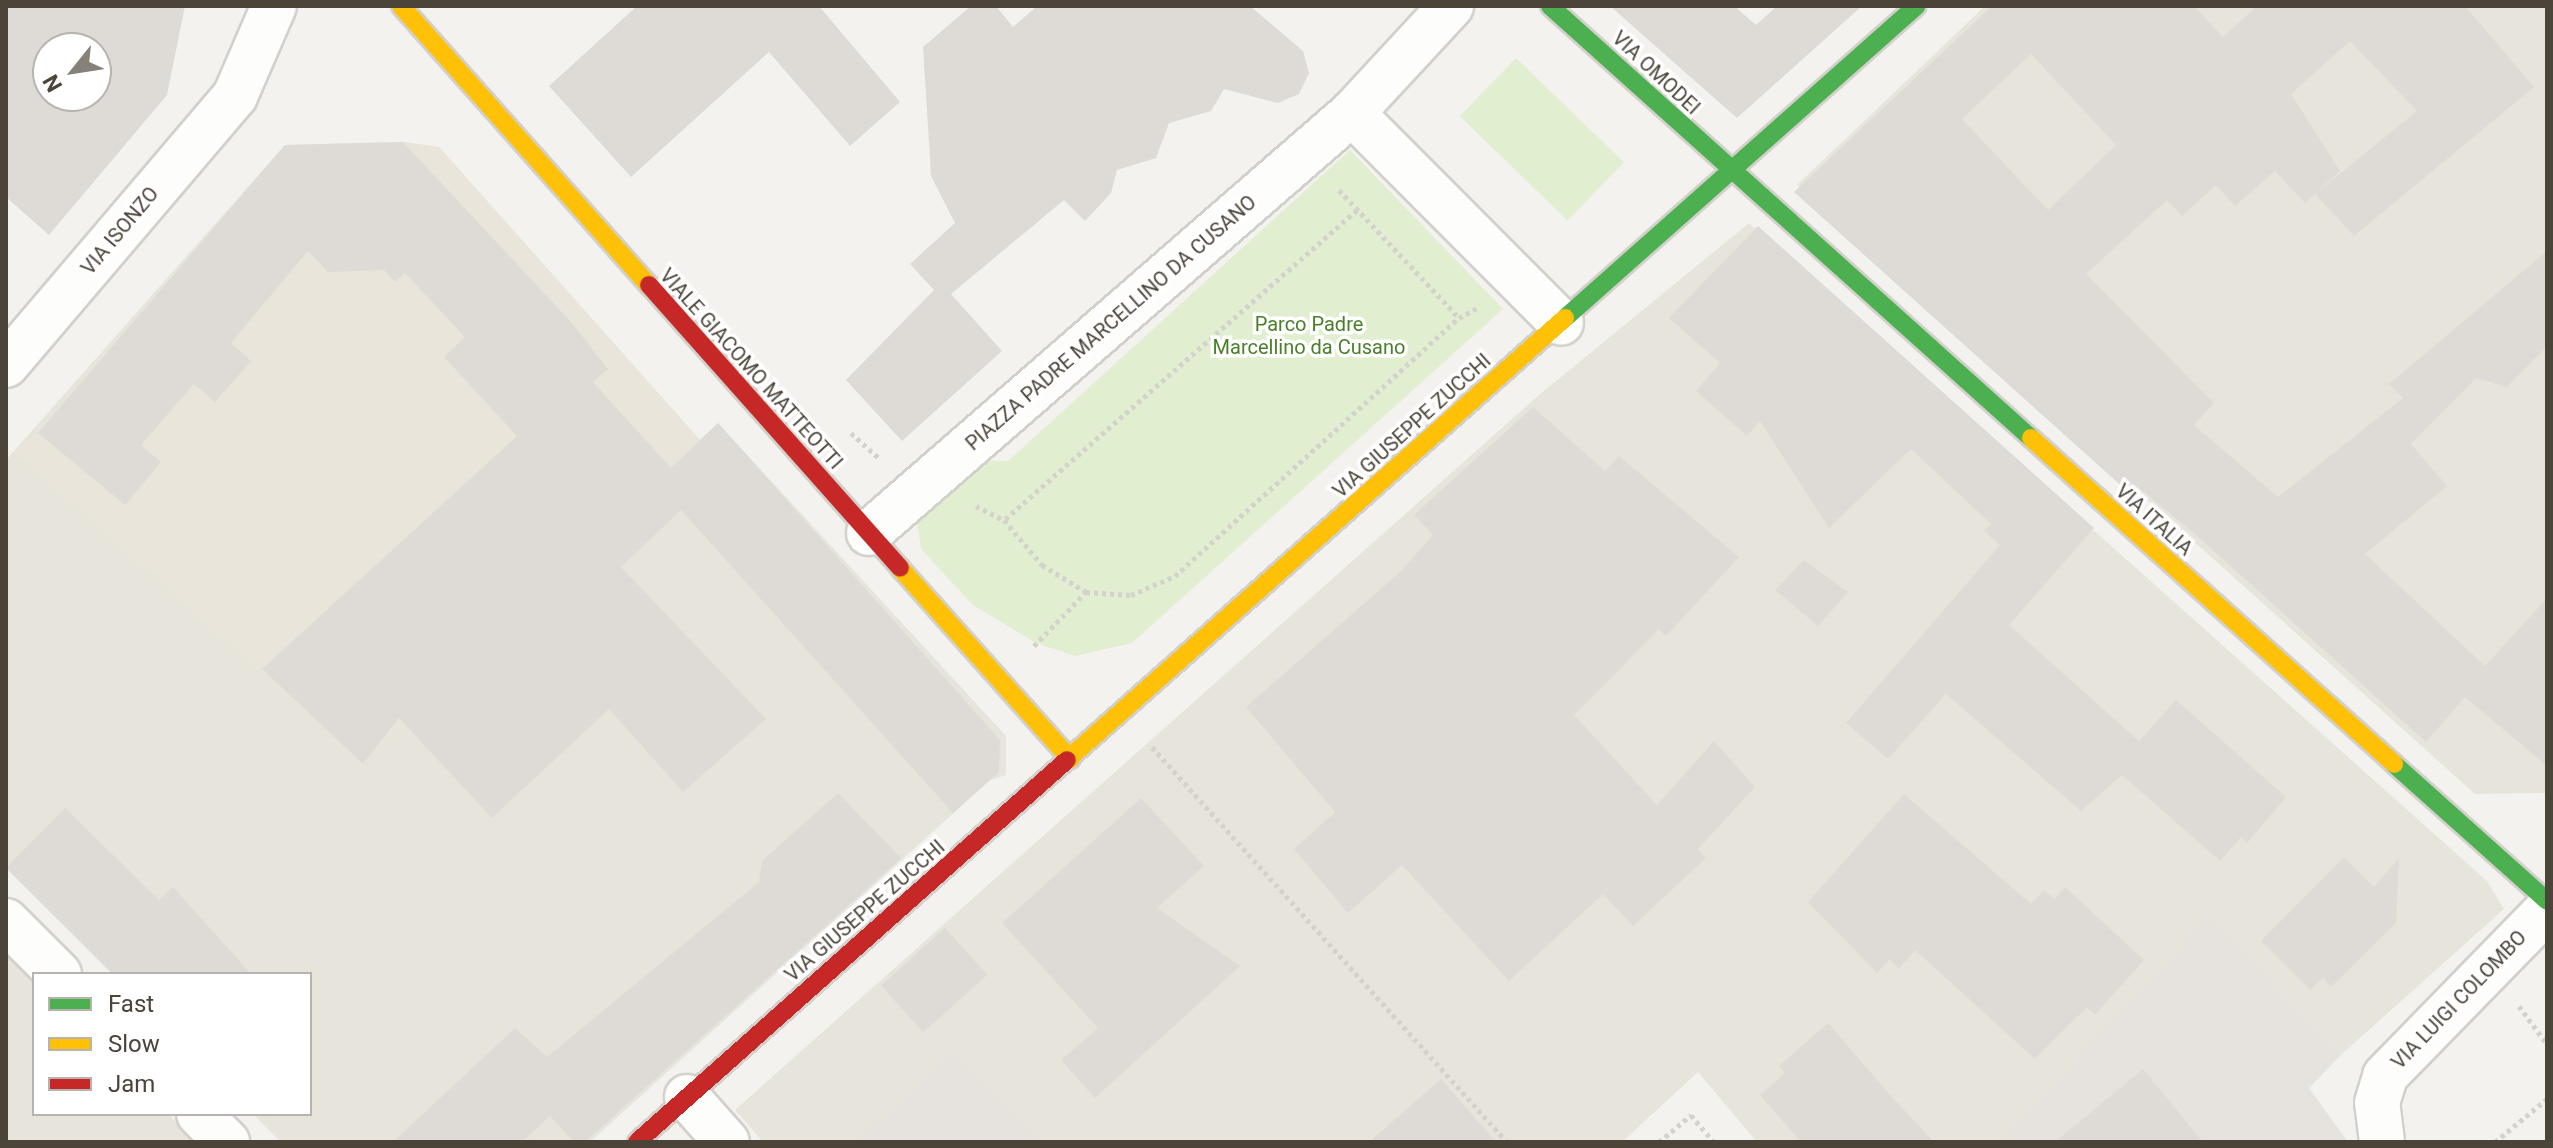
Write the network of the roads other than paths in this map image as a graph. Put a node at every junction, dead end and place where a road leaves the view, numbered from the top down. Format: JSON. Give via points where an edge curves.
{"nodes":[{"id":1,"x":274,"y":6,"type":"edge"},
{"id":2,"x":401,"y":6,"type":"edge"},
{"id":3,"x":1451,"y":6,"type":"edge"},
{"id":4,"x":1550,"y":6,"type":"edge"},
{"id":5,"x":1916,"y":6,"type":"edge"},
{"id":6,"x":1352,"y":113,"type":"junction"},
{"id":7,"x":1732,"y":172,"type":"junction"},
{"id":8,"x":1561,"y":323,"type":"junction"},
{"id":9,"x":6,"y":365,"type":"edge"},
{"id":10,"x":869,"y":533,"type":"junction"},
{"id":11,"x":1070,"y":759,"type":"junction"},
{"id":12,"x":2547,"y":901,"type":"edge"},
{"id":13,"x":2547,"y":910,"type":"edge"},
{"id":14,"x":6,"y":921,"type":"edge"},
{"id":15,"x":57,"y":972,"type":"edge"},
{"id":16,"x":687,"y":1097,"type":"junction"},
{"id":17,"x":201,"y":1116,"type":"edge"},
{"id":18,"x":227,"y":1142,"type":"edge"},
{"id":19,"x":637,"y":1142,"type":"edge"},
{"id":20,"x":727,"y":1142,"type":"edge"},
{"id":21,"x":2382,"y":1142,"type":"edge"}],
"edges":[{"from":1,"to":9,"type":"street","name":"VIA ISONZO","via":[[235,96]]},
{"from":2,"to":10,"type":"street","name":"VIALE GIACOMO MATTEOTTI"},
{"from":3,"to":6,"type":"street","name":"PIAZZA PADRE MARCELLINO DA CUSANO"},
{"from":4,"to":7,"type":"street","name":"VIA OMODEI"},
{"from":5,"to":7,"type":"street","name":"VIA GIUSEPPE ZUCCHI"},
{"from":6,"to":8,"type":"street"},
{"from":6,"to":10,"type":"street","name":"PIAZZA PADRE MARCELLINO DA CUSANO"},
{"from":7,"to":8,"type":"street","name":"VIA GIUSEPPE ZUCCHI"},
{"from":7,"to":12,"type":"street","name":"VIA ITALIA"},
{"from":8,"to":11,"type":"street","name":"VIA GIUSEPPE ZUCCHI"},
{"from":10,"to":11,"type":"street","name":"VIALE GIACOMO MATTEOTTI"},
{"from":11,"to":16,"type":"street","name":"VIA GIUSEPPE ZUCCHI"},
{"from":13,"to":21,"type":"street","name":"VIA LUIGI COLOMBO","via":[[2385,1076],[2377,1103]]},
{"from":14,"to":15,"type":"street"},
{"from":16,"to":19,"type":"street","name":"VIA GIUSEPPE ZUCCHI"},
{"from":16,"to":20,"type":"street"},
{"from":17,"to":18,"type":"street"}]}
